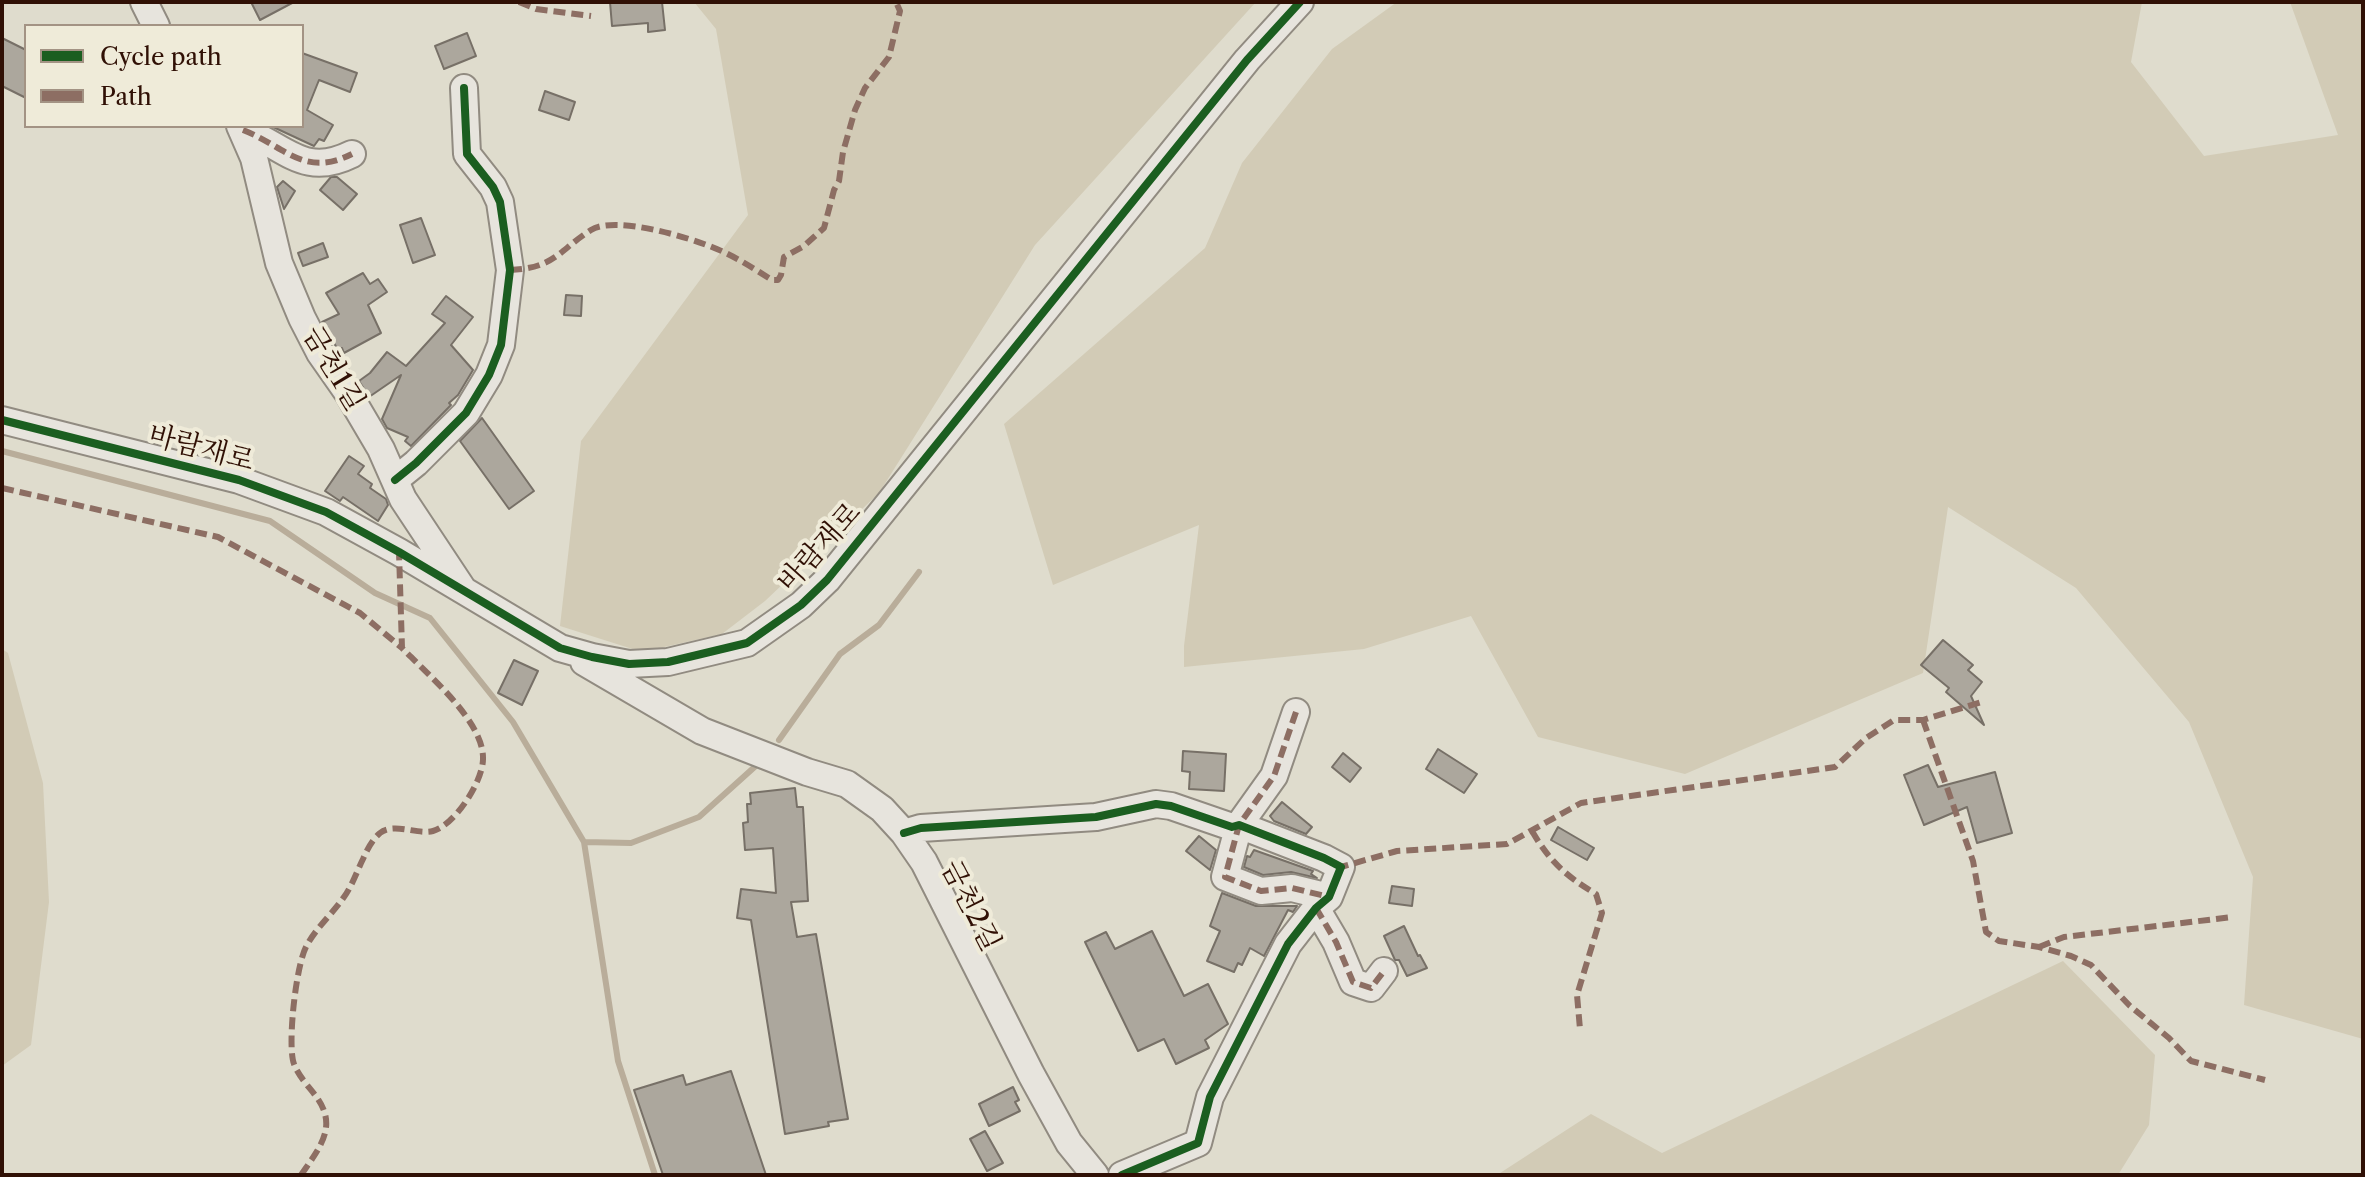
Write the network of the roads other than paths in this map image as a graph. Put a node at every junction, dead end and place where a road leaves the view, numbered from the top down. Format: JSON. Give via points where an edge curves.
{"nodes":[{"id":1,"x":144,"y":2,"type":"edge"},
{"id":2,"x":1300,"y":2,"type":"edge"},
{"id":3,"x":155,"y":24,"type":"edge"},
{"id":4,"x":464,"y":88,"type":"dead end"},
{"id":5,"x":242,"y":128,"type":"edge"},
{"id":6,"x":352,"y":154,"type":"dead end"},
{"id":7,"x":2,"y":420,"type":"edge"},
{"id":8,"x":395,"y":480,"type":"junction"},
{"id":9,"x":466,"y":594,"type":"junction"},
{"id":10,"x":560,"y":648,"type":"junction"},
{"id":11,"x":1296,"y":712,"type":"dead end"},
{"id":12,"x":1239,"y":825,"type":"junction"},
{"id":13,"x":904,"y":833,"type":"junction"},
{"id":14,"x":1322,"y":902,"type":"junction"},
{"id":15,"x":1384,"y":971,"type":"dead end"},
{"id":16,"x":1095,"y":1175,"type":"edge"},
{"id":17,"x":1122,"y":1175,"type":"edge"}],
"edges":[{"from":1,"to":3,"type":"street"},
{"from":2,"to":10,"type":"street","name":"바람재로","via":[[1247,60],[827,580],[801,605],[747,643],[668,662],[629,664]]},
{"from":4,"to":8,"type":"street","via":[[467,154],[500,202],[510,270],[501,345],[466,413]]},
{"from":5,"to":6,"type":"street","via":[[299,160],[333,164]]},
{"from":5,"to":8,"type":"street","name":"금천1길","via":[[279,263],[302,318]]},
{"from":7,"to":9,"type":"street","name":"바람재로","via":[[239,480],[326,512]]},
{"from":8,"to":9,"type":"street","name":"금천1길"},
{"from":9,"to":10,"type":"street","name":"바람재로"},
{"from":10,"to":13,"type":"street","name":"금천2길","via":[[702,731],[847,784]]},
{"from":11,"to":12,"type":"street","via":[[1274,776]]},
{"from":12,"to":13,"type":"street","via":[[1156,804],[1096,817]]},
{"from":12,"to":14,"type":"street","via":[[1341,867]]},
{"from":12,"to":14,"type":"street","via":[[1225,877],[1261,891],[1292,888]]},
{"from":13,"to":16,"type":"street","name":"금천2길","via":[[924,862],[1038,1088],[1069,1143]]},
{"from":14,"to":15,"type":"street","via":[[1353,982],[1371,988]]},
{"from":14,"to":17,"type":"street","via":[[1288,944],[1210,1097],[1198,1143]]}]}
